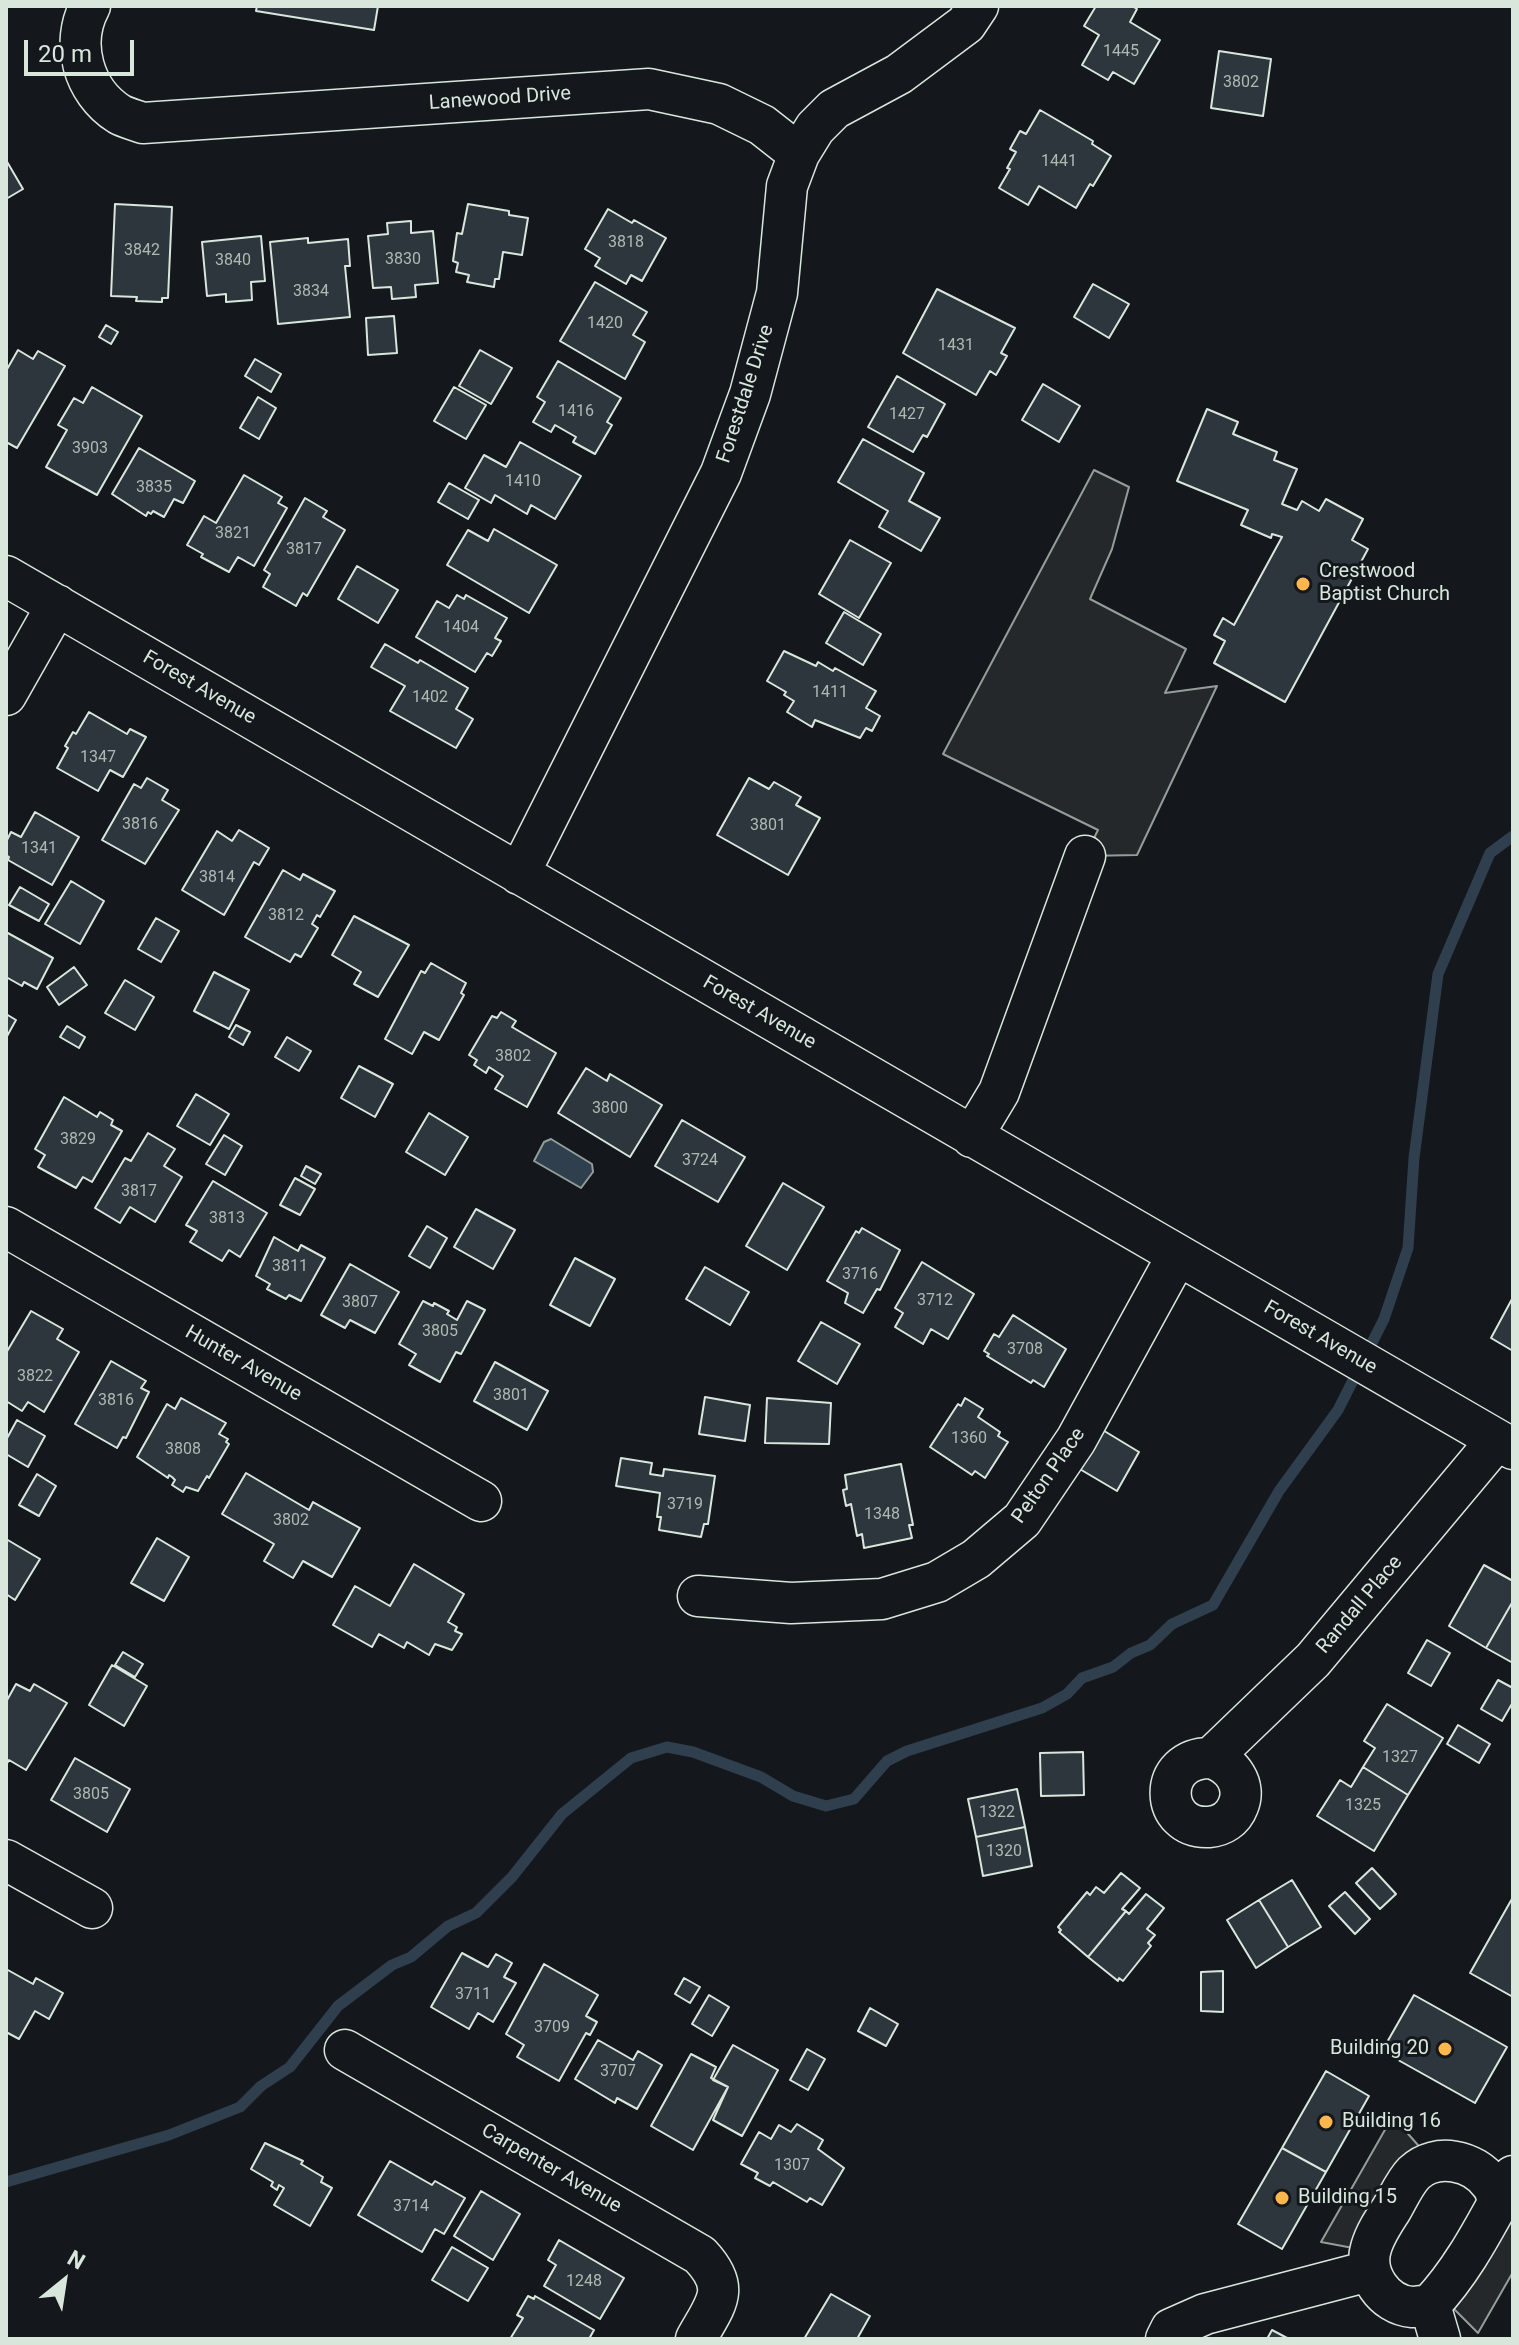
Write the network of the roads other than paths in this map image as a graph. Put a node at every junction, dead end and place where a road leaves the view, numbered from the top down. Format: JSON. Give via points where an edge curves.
{"nodes":[{"id":1,"x":90,"y":6,"type":"edge"},
{"id":2,"x":978,"y":6,"type":"edge"},
{"id":3,"x":799,"y":154,"type":"junction"},
{"id":4,"x":6,"y":576,"type":"edge"},
{"id":5,"x":57,"y":605,"type":"junction"},
{"id":6,"x":6,"y":695,"type":"edge"},
{"id":7,"x":1085,"y":856,"type":"dead end"},
{"id":8,"x":519,"y":874,"type":"junction"},
{"id":9,"x":972,"y":1137,"type":"junction"},
{"id":10,"x":6,"y":1227,"type":"edge"},
{"id":11,"x":1177,"y":1256,"type":"junction"},
{"id":12,"x":1505,"y":1444,"type":"edge"},
{"id":13,"x":481,"y":1501,"type":"dead end"},
{"id":14,"x":698,"y":1596,"type":"dead end"},
{"id":15,"x":1211,"y":1758,"type":"dead end"},
{"id":16,"x":6,"y":1860,"type":"edge"},
{"id":17,"x":92,"y":1908,"type":"dead end"},
{"id":18,"x":345,"y":2050,"type":"dead end"},
{"id":19,"x":1506,"y":2188,"type":"edge"},
{"id":20,"x":1369,"y":2271,"type":"junction"},
{"id":21,"x":1435,"y":2322,"type":"edge"},
{"id":22,"x":703,"y":2325,"type":"edge"},
{"id":23,"x":1166,"y":2339,"type":"edge"}],
"edges":[{"from":1,"to":3,"type":"street","name":"Lanewood Drive","via":[[80,36],[81,61],[100,98],[143,123],[649,89],[719,104],[762,125]]},
{"from":2,"to":3,"type":"street","name":"Forestdale Drive","via":[[966,24],[899,74],[834,109]]},
{"from":3,"to":8,"type":"street","name":"Forestdale Drive","via":[[787,186],[777,293],[750,394],[721,473]]},
{"from":4,"to":5,"type":"street","name":"Forest Avenue"},
{"from":5,"to":6,"type":"street"},
{"from":5,"to":8,"type":"street","name":"Forest Avenue"},
{"from":7,"to":9,"type":"street","via":[[999,1092]]},
{"from":8,"to":9,"type":"street","name":"Forest Avenue"},
{"from":9,"to":11,"type":"street","name":"Forest Avenue"},
{"from":10,"to":13,"type":"street","name":"Hunter Avenue"},
{"from":11,"to":12,"type":"street","name":"Forest Avenue"},
{"from":11,"to":14,"type":"street","name":"Pelton Place","via":[[1076,1440],[1022,1520],[976,1559],[937,1582],[882,1599],[791,1603]]},
{"from":12,"to":15,"type":"street","name":"Randall Place","via":[[1313,1660]]},
{"from":16,"to":17,"type":"street"},
{"from":18,"to":22,"type":"street","name":"Carpenter Avenue","via":[[700,2255],[719,2284]]},
{"from":19,"to":20,"type":"street","via":[[1454,2161],[1432,2161],[1413,2173],[1376,2235]]},
{"from":19,"to":21,"type":"street"},
{"from":20,"to":21,"type":"street","via":[[1392,2300]]},
{"from":20,"to":23,"type":"street","via":[[1205,2314],[1171,2329]]}]}
